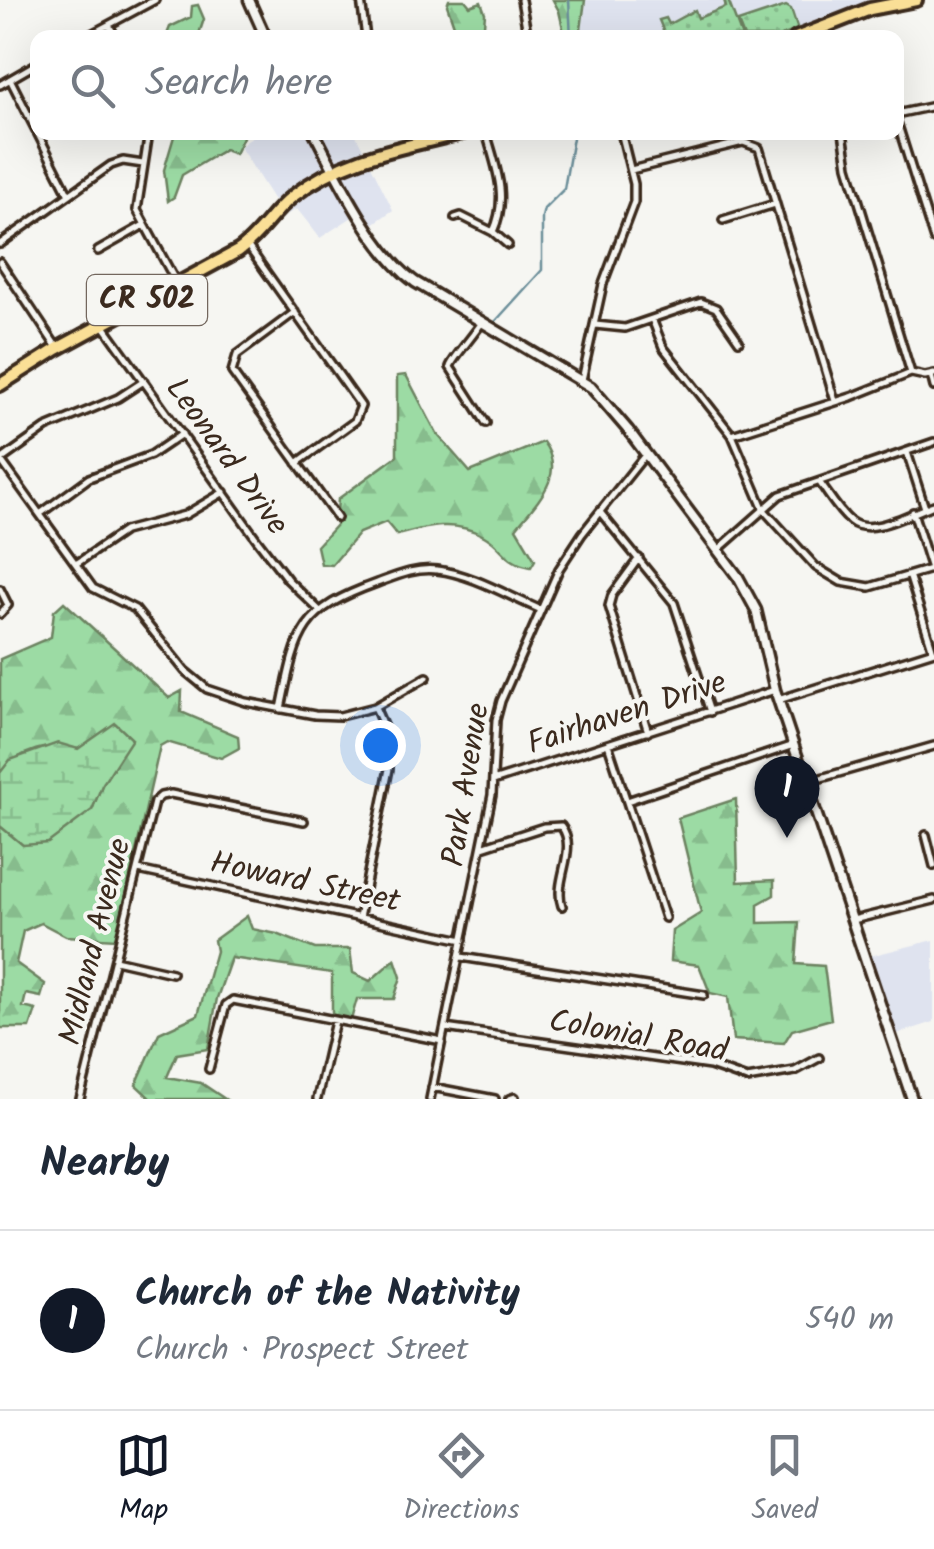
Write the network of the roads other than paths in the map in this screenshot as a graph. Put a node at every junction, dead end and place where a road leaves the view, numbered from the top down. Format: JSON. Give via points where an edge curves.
{"nodes":[{"id":1,"x":155,"y":0,"type":"edge"},
{"id":2,"x":249,"y":0,"type":"edge"},
{"id":3,"x":361,"y":0,"type":"edge"},
{"id":4,"x":521,"y":0,"type":"edge"},
{"id":5,"x":916,"y":0,"type":"edge"},
{"id":6,"x":109,"y":24,"type":"junction"},
{"id":7,"x":98,"y":30,"type":"edge"},
{"id":8,"x":112,"y":30,"type":"edge"},
{"id":9,"x":262,"y":30,"type":"edge"},
{"id":10,"x":365,"y":30,"type":"edge"},
{"id":11,"x":527,"y":30,"type":"edge"},
{"id":12,"x":816,"y":30,"type":"edge"},
{"id":13,"x":30,"y":68,"type":"edge"},
{"id":14,"x":10,"y":79,"type":"junction"},
{"id":15,"x":0,"y":85,"type":"edge"},
{"id":16,"x":934,"y":106,"type":"edge"},
{"id":17,"x":904,"y":114,"type":"edge"},
{"id":18,"x":30,"y":118,"type":"edge"},
{"id":19,"x":41,"y":140,"type":"edge"},
{"id":20,"x":148,"y":140,"type":"edge"},
{"id":21,"x":318,"y":140,"type":"edge"},
{"id":22,"x":433,"y":140,"type":"edge"},
{"id":23,"x":488,"y":140,"type":"edge"},
{"id":24,"x":623,"y":140,"type":"edge"},
{"id":25,"x":844,"y":140,"type":"edge"},
{"id":26,"x":903,"y":140,"type":"edge"},
{"id":27,"x":143,"y":164,"type":"junction"},
{"id":28,"x":334,"y":170,"type":"junction"},
{"id":29,"x":631,"y":170,"type":"junction"},
{"id":30,"x":69,"y":195,"type":"junction"},
{"id":31,"x":775,"y":204,"type":"junction"},
{"id":32,"x":455,"y":218,"type":"dead end"},
{"id":33,"x":723,"y":220,"type":"dead end"},
{"id":34,"x":144,"y":225,"type":"junction"},
{"id":35,"x":493,"y":232,"type":"junction"},
{"id":36,"x":934,"y":240,"type":"edge"},
{"id":37,"x":0,"y":244,"type":"edge"},
{"id":38,"x":508,"y":245,"type":"dead end"},
{"id":39,"x":247,"y":246,"type":"junction"},
{"id":40,"x":98,"y":251,"type":"dead end"},
{"id":41,"x":0,"y":262,"type":"edge"},
{"id":42,"x":178,"y":284,"type":"junction"},
{"id":43,"x":295,"y":312,"type":"junction"},
{"id":44,"x":652,"y":319,"type":"junction"},
{"id":45,"x":482,"y":322,"type":"junction"},
{"id":46,"x":103,"y":324,"type":"junction"},
{"id":47,"x":594,"y":324,"type":"junction"},
{"id":48,"x":740,"y":341,"type":"dead end"},
{"id":49,"x":57,"y":349,"type":"junction"},
{"id":50,"x":911,"y":374,"type":"junction"},
{"id":51,"x":932,"y":374,"type":"edge"},
{"id":52,"x":582,"y":380,"type":"junction"},
{"id":53,"x":144,"y":381,"type":"junction"},
{"id":54,"x":0,"y":385,"type":"edge"},
{"id":55,"x":934,"y":387,"type":"edge"},
{"id":56,"x":835,"y":401,"type":"junction"},
{"id":57,"x":486,"y":423,"type":"dead end"},
{"id":58,"x":182,"y":434,"type":"junction"},
{"id":59,"x":732,"y":435,"type":"junction"},
{"id":60,"x":934,"y":442,"type":"edge"},
{"id":61,"x":908,"y":452,"type":"junction"},
{"id":62,"x":646,"y":454,"type":"junction"},
{"id":63,"x":0,"y":460,"type":"edge"},
{"id":64,"x":297,"y":463,"type":"junction"},
{"id":65,"x":820,"y":483,"type":"junction"},
{"id":66,"x":224,"y":492,"type":"junction"},
{"id":67,"x":934,"y":506,"type":"edge"},
{"id":68,"x":925,"y":508,"type":"junction"},
{"id":69,"x":764,"y":510,"type":"junction"},
{"id":70,"x":600,"y":512,"type":"junction"},
{"id":71,"x":913,"y":512,"type":"junction"},
{"id":72,"x":40,"y":514,"type":"junction"},
{"id":73,"x":337,"y":518,"type":"dead end"},
{"id":74,"x":719,"y":549,"type":"junction"},
{"id":75,"x":639,"y":558,"type":"junction"},
{"id":76,"x":76,"y":564,"type":"junction"},
{"id":77,"x":933,"y":569,"type":"edge"},
{"id":78,"x":909,"y":577,"type":"junction"},
{"id":79,"x":0,"y":588,"type":"edge"},
{"id":80,"x":539,"y":609,"type":"junction"},
{"id":81,"x":319,"y":610,"type":"junction"},
{"id":82,"x":0,"y":614,"type":"edge"},
{"id":83,"x":934,"y":651,"type":"edge"},
{"id":84,"x":427,"y":676,"type":"dead end"},
{"id":85,"x":777,"y":695,"type":"junction"},
{"id":86,"x":375,"y":707,"type":"junction"},
{"id":87,"x":281,"y":708,"type":"junction"},
{"id":88,"x":710,"y":712,"type":"junction"},
{"id":89,"x":648,"y":732,"type":"junction"},
{"id":90,"x":608,"y":744,"type":"junction"},
{"id":91,"x":794,"y":745,"type":"junction"},
{"id":92,"x":934,"y":746,"type":"edge"},
{"id":93,"x":493,"y":781,"type":"junction"},
{"id":94,"x":807,"y":782,"type":"junction"},
{"id":95,"x":627,"y":801,"type":"junction"},
{"id":96,"x":304,"y":821,"type":"dead end"},
{"id":97,"x":926,"y":835,"type":"dead end"},
{"id":98,"x":482,"y":848,"type":"junction"},
{"id":99,"x":934,"y":866,"type":"edge"},
{"id":100,"x":138,"y":870,"type":"junction"},
{"id":101,"x":934,"y":900,"type":"edge"},
{"id":102,"x":562,"y":906,"type":"dead end"},
{"id":103,"x":358,"y":918,"type":"junction"},
{"id":104,"x":665,"y":918,"type":"dead end"},
{"id":105,"x":853,"y":920,"type":"junction"},
{"id":106,"x":463,"y":940,"type":"junction"},
{"id":107,"x":461,"y":958,"type":"junction"},
{"id":108,"x":116,"y":960,"type":"junction"},
{"id":109,"x":172,"y":973,"type":"dead end"},
{"id":110,"x":704,"y":996,"type":"dead end"},
{"id":111,"x":335,"y":1021,"type":"junction"},
{"id":112,"x":445,"y":1028,"type":"junction"},
{"id":113,"x":442,"y":1042,"type":"junction"},
{"id":114,"x":819,"y":1058,"type":"dead end"},
{"id":115,"x":209,"y":1069,"type":"dead end"},
{"id":116,"x":432,"y":1087,"type":"junction"},
{"id":117,"x":80,"y":1099,"type":"edge"},
{"id":118,"x":317,"y":1099,"type":"edge"},
{"id":119,"x":430,"y":1099,"type":"edge"},
{"id":120,"x":495,"y":1099,"type":"edge"},
{"id":121,"x":911,"y":1099,"type":"edge"}],
"edges":[{"from":1,"to":6,"type":"street"},
{"from":2,"to":9,"type":"main road"},
{"from":3,"to":10,"type":"street"},
{"from":4,"to":11,"type":"street"},
{"from":5,"to":12,"type":"main road"},
{"from":6,"to":7,"type":"street"},
{"from":6,"to":8,"type":"street"},
{"from":13,"to":14,"type":"street"},
{"from":14,"to":15,"type":"street"},
{"from":14,"to":18,"type":"street"},
{"from":16,"to":17,"type":"street"},
{"from":19,"to":30,"type":"street"},
{"from":20,"to":27,"type":"street"},
{"from":21,"to":28,"type":"main road"},
{"from":22,"to":28,"type":"main road","number":"CR 502"},
{"from":23,"to":35,"type":"street","via":[[503,197]]},
{"from":24,"to":29,"type":"street"},
{"from":25,"to":50,"type":"street"},
{"from":26,"to":36,"type":"street"},
{"from":27,"to":30,"type":"street","via":[[116,162]]},
{"from":27,"to":34,"type":"street","via":[[137,203]]},
{"from":28,"to":39,"type":"main road","number":"CR 502","via":[[287,201]]},
{"from":28,"to":45,"type":"main road","via":[[396,266]]},
{"from":29,"to":31,"type":"street","via":[[751,143],[762,152]]},
{"from":29,"to":47,"type":"street","via":[[633,210]]},
{"from":30,"to":37,"type":"street"},
{"from":31,"to":33,"type":"street"},
{"from":31,"to":56,"type":"street"},
{"from":32,"to":35,"type":"street"},
{"from":34,"to":40,"type":"street"},
{"from":34,"to":42,"type":"street"},
{"from":35,"to":38,"type":"street"},
{"from":39,"to":42,"type":"main road","number":"CR 502"},
{"from":39,"to":43,"type":"street"},
{"from":41,"to":49,"type":"street"},
{"from":42,"to":46,"type":"main road","number":"CR 502"},
{"from":43,"to":64,"type":"street","via":[[359,401],[360,414]]},
{"from":43,"to":64,"type":"street","via":[[237,354],[232,372]]},
{"from":44,"to":47,"type":"street","via":[[625,328]]},
{"from":44,"to":48,"type":"street","via":[[706,303]]},
{"from":44,"to":59,"type":"street","via":[[662,347]]},
{"from":45,"to":52,"type":"main road"},
{"from":45,"to":57,"type":"street","via":[[450,367]]},
{"from":46,"to":49,"type":"main road","number":"CR 502"},
{"from":46,"to":53,"type":"street","name":"Leonard Drive"},
{"from":47,"to":52,"type":"street"},
{"from":49,"to":54,"type":"main road","number":"CR 502"},
{"from":50,"to":51,"type":"street"},
{"from":50,"to":56,"type":"street"},
{"from":51,"to":55,"type":"street"},
{"from":52,"to":62,"type":"main road"},
{"from":53,"to":58,"type":"street","name":"Leonard Drive"},
{"from":53,"to":63,"type":"street","via":[[46,428]]},
{"from":56,"to":59,"type":"street"},
{"from":58,"to":66,"type":"street","name":"Leonard Drive"},
{"from":58,"to":72,"type":"street","via":[[151,455],[90,478]]},
{"from":59,"to":69,"type":"street"},
{"from":60,"to":61,"type":"street"},
{"from":61,"to":65,"type":"street"},
{"from":61,"to":68,"type":"street"},
{"from":62,"to":70,"type":"street","name":"Park Avenue"},
{"from":62,"to":74,"type":"main road"},
{"from":63,"to":72,"type":"street"},
{"from":64,"to":73,"type":"street"},
{"from":65,"to":69,"type":"street","via":[[780,495]]},
{"from":65,"to":71,"type":"street","via":[[861,527]]},
{"from":66,"to":76,"type":"street","via":[[185,515],[124,531]]},
{"from":66,"to":81,"type":"street","name":"Leonard Drive","via":[[288,580]]},
{"from":67,"to":68,"type":"street"},
{"from":68,"to":71,"type":"street"},
{"from":69,"to":74,"type":"street"},
{"from":69,"to":78,"type":"street","via":[[832,578],[870,587]]},
{"from":70,"to":75,"type":"street"},
{"from":70,"to":80,"type":"street","name":"Park Avenue"},
{"from":71,"to":77,"type":"street"},
{"from":72,"to":76,"type":"street"},
{"from":74,"to":85,"type":"main road","via":[[756,610]]},
{"from":75,"to":88,"type":"street","via":[[674,603]]},
{"from":75,"to":89,"type":"street","via":[[609,606]]},
{"from":76,"to":87,"type":"street","via":[[94,588],[135,609],[199,684]]},
{"from":77,"to":78,"type":"street"},
{"from":78,"to":83,"type":"street"},
{"from":79,"to":82,"type":"street","via":[[7,599]]},
{"from":80,"to":81,"type":"street","via":[[456,574],[427,569],[341,596]]},
{"from":80,"to":93,"type":"street","name":"Park Avenue","via":[[498,710]]},
{"from":81,"to":87,"type":"street","via":[[297,644]]},
{"from":83,"to":85,"type":"street","name":"Fairhaven Drive"},
{"from":84,"to":86,"type":"street"},
{"from":85,"to":88,"type":"street","name":"Fairhaven Drive"},
{"from":85,"to":91,"type":"main road"},
{"from":86,"to":87,"type":"street","via":[[328,716]]},
{"from":86,"to":103,"type":"street","via":[[389,746]]},
{"from":88,"to":89,"type":"street","name":"Fairhaven Drive"},
{"from":89,"to":90,"type":"street","name":"Fairhaven Drive"},
{"from":90,"to":93,"type":"street","name":"Fairhaven Drive"},
{"from":90,"to":95,"type":"street"},
{"from":91,"to":94,"type":"main road"},
{"from":91,"to":95,"type":"street"},
{"from":92,"to":94,"type":"street"},
{"from":93,"to":98,"type":"street","name":"Park Avenue"},
{"from":94,"to":105,"type":"main road"},
{"from":95,"to":104,"type":"street"},
{"from":96,"to":100,"type":"street","name":"Midland Avenue","via":[[159,797]]},
{"from":97,"to":99,"type":"street"},
{"from":98,"to":102,"type":"street","via":[[561,826],[568,840]]},
{"from":98,"to":106,"type":"street","name":"Park Avenue"},
{"from":100,"to":103,"type":"street","name":"Howard Street"},
{"from":100,"to":108,"type":"street","name":"Midland Avenue"},
{"from":101,"to":105,"type":"street"},
{"from":103,"to":106,"type":"street","name":"Howard Street"},
{"from":105,"to":121,"type":"main road"},
{"from":106,"to":107,"type":"street","name":"Park Avenue"},
{"from":107,"to":110,"type":"street"},
{"from":107,"to":112,"type":"street","name":"Park Avenue"},
{"from":108,"to":109,"type":"street"},
{"from":108,"to":117,"type":"street","name":"Midland Avenue"},
{"from":111,"to":113,"type":"street"},
{"from":111,"to":115,"type":"street","via":[[233,1000]]},
{"from":111,"to":118,"type":"street"},
{"from":112,"to":113,"type":"street","name":"Park Avenue"},
{"from":112,"to":114,"type":"street","name":"Colonial Road","via":[[710,1066],[747,1079],[795,1072]]},
{"from":113,"to":116,"type":"street","name":"Park Avenue"},
{"from":116,"to":119,"type":"street","name":"Park Avenue"},
{"from":116,"to":120,"type":"street"}]}
